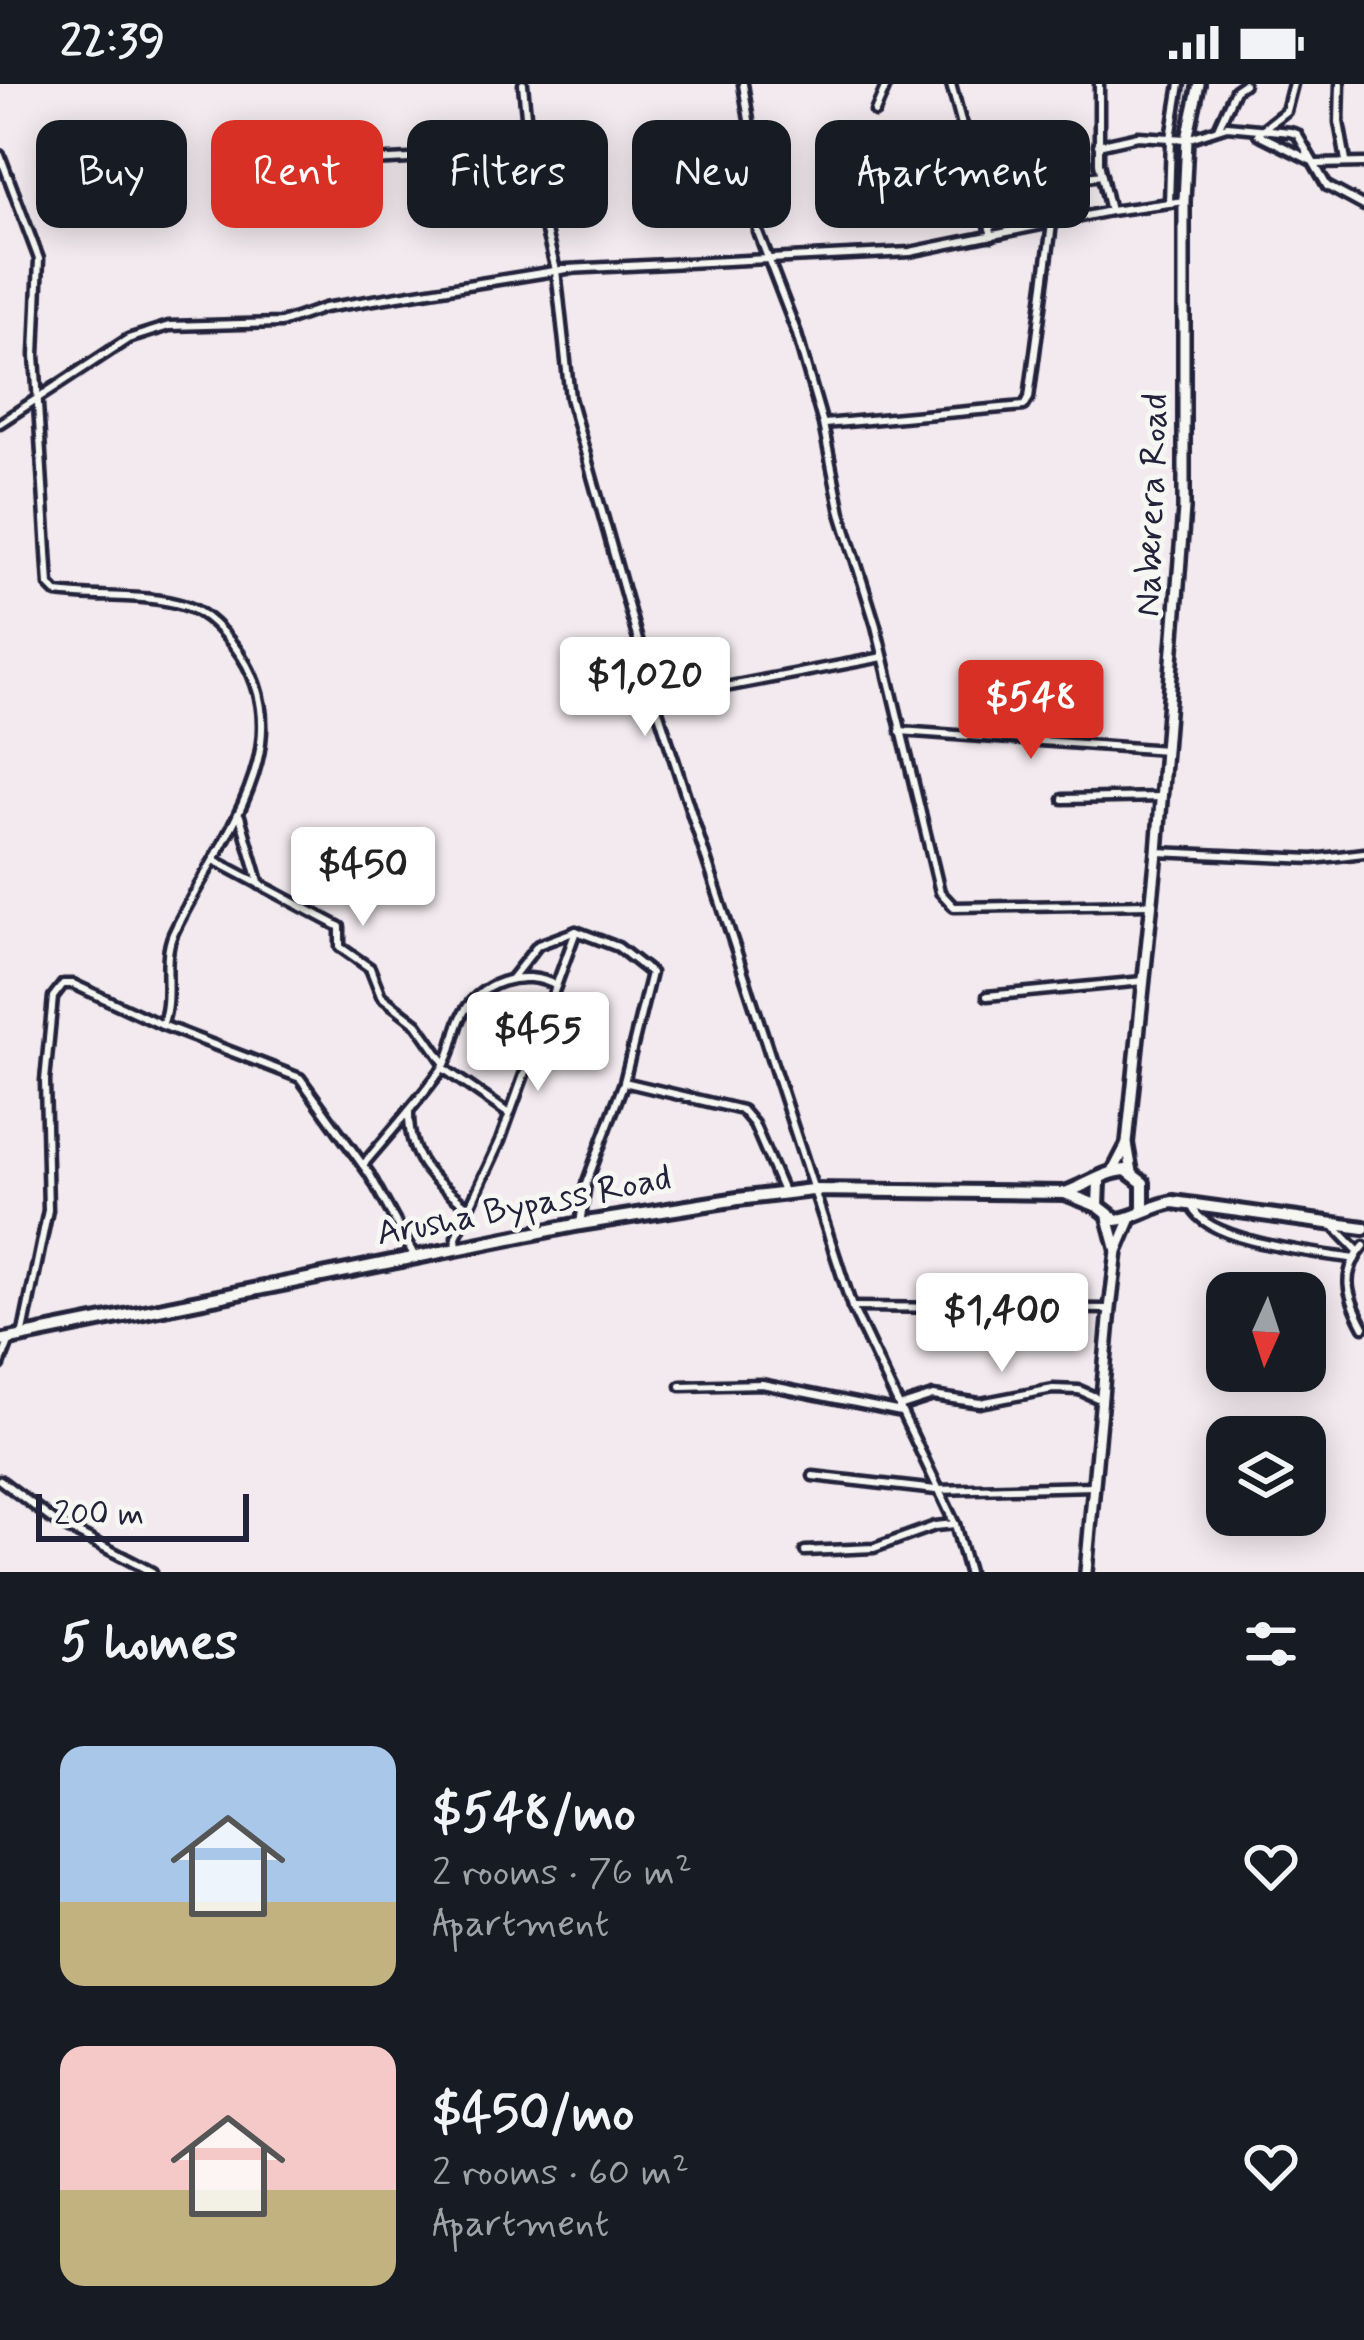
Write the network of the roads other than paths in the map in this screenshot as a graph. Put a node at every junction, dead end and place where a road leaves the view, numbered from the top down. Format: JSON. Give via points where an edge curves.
{"nodes":[{"id":1,"x":523,"y":84,"type":"edge"},
{"id":2,"x":742,"y":84,"type":"edge"},
{"id":3,"x":887,"y":84,"type":"edge"},
{"id":4,"x":951,"y":84,"type":"edge"},
{"id":5,"x":1099,"y":84,"type":"edge"},
{"id":6,"x":1180,"y":84,"type":"edge"},
{"id":7,"x":1199,"y":84,"type":"edge"},
{"id":8,"x":1244,"y":84,"type":"edge"},
{"id":9,"x":1293,"y":84,"type":"edge"},
{"id":10,"x":1340,"y":84,"type":"edge"},
{"id":11,"x":874,"y":112,"type":"dead end"},
{"id":12,"x":526,"y":120,"type":"edge"},
{"id":13,"x":1218,"y":128,"type":"junction"},
{"id":14,"x":1255,"y":131,"type":"junction"},
{"id":15,"x":1171,"y":138,"type":"junction"},
{"id":16,"x":1187,"y":139,"type":"junction"},
{"id":17,"x":1099,"y":145,"type":"junction"},
{"id":18,"x":0,"y":154,"type":"edge"},
{"id":19,"x":1346,"y":160,"type":"junction"},
{"id":20,"x":1315,"y":162,"type":"junction"},
{"id":21,"x":1364,"y":163,"type":"edge"},
{"id":22,"x":1102,"y":176,"type":"junction"},
{"id":23,"x":1184,"y":201,"type":"junction"},
{"id":24,"x":1169,"y":203,"type":"junction"},
{"id":25,"x":1364,"y":206,"type":"edge"},
{"id":26,"x":1110,"y":211,"type":"junction"},
{"id":27,"x":1090,"y":215,"type":"edge"},
{"id":28,"x":546,"y":228,"type":"edge"},
{"id":29,"x":1021,"y":228,"type":"edge"},
{"id":30,"x":1051,"y":228,"type":"edge"},
{"id":31,"x":990,"y":232,"type":"junction"},
{"id":32,"x":770,"y":256,"type":"junction"},
{"id":33,"x":556,"y":270,"type":"junction"},
{"id":34,"x":38,"y":400,"type":"junction"},
{"id":35,"x":0,"y":423,"type":"edge"},
{"id":36,"x":823,"y":424,"type":"junction"},
{"id":37,"x":883,"y":658,"type":"junction"},
{"id":38,"x":655,"y":701,"type":"junction"},
{"id":39,"x":900,"y":731,"type":"junction"},
{"id":40,"x":1166,"y":751,"type":"junction"},
{"id":41,"x":1162,"y":797,"type":"junction"},
{"id":42,"x":1063,"y":799,"type":"dead end"},
{"id":43,"x":240,"y":816,"type":"junction"},
{"id":44,"x":1157,"y":852,"type":"junction"},
{"id":45,"x":1364,"y":853,"type":"edge"},
{"id":46,"x":215,"y":860,"type":"junction"},
{"id":47,"x":260,"y":885,"type":"junction"},
{"id":48,"x":1151,"y":904,"type":"junction"},
{"id":49,"x":576,"y":931,"type":"junction"},
{"id":50,"x":512,"y":979,"type":"junction"},
{"id":51,"x":1143,"y":981,"type":"junction"},
{"id":52,"x":556,"y":986,"type":"junction"},
{"id":53,"x":986,"y":997,"type":"dead end"},
{"id":54,"x":162,"y":1025,"type":"junction"},
{"id":55,"x":444,"y":1066,"type":"junction"},
{"id":56,"x":624,"y":1082,"type":"junction"},
{"id":57,"x":409,"y":1110,"type":"junction"},
{"id":58,"x":509,"y":1114,"type":"junction"},
{"id":59,"x":1127,"y":1143,"type":"junction"},
{"id":60,"x":363,"y":1165,"type":"junction"},
{"id":61,"x":1113,"y":1171,"type":"junction"},
{"id":62,"x":1132,"y":1172,"type":"junction"},
{"id":63,"x":1099,"y":1182,"type":"junction"},
{"id":64,"x":1143,"y":1183,"type":"junction"},
{"id":65,"x":812,"y":1190,"type":"junction"},
{"id":66,"x":1065,"y":1193,"type":"junction"},
{"id":67,"x":784,"y":1195,"type":"junction"},
{"id":68,"x":1173,"y":1202,"type":"junction"},
{"id":69,"x":1098,"y":1206,"type":"junction"},
{"id":70,"x":1191,"y":1206,"type":"junction"},
{"id":71,"x":469,"y":1208,"type":"junction"},
{"id":72,"x":1143,"y":1208,"type":"junction"},
{"id":73,"x":1108,"y":1217,"type":"junction"},
{"id":74,"x":1131,"y":1218,"type":"junction"},
{"id":75,"x":1330,"y":1223,"type":"junction"},
{"id":76,"x":580,"y":1224,"type":"junction"},
{"id":77,"x":1364,"y":1228,"type":"edge"},
{"id":78,"x":457,"y":1249,"type":"junction"},
{"id":79,"x":1117,"y":1251,"type":"junction"},
{"id":80,"x":1359,"y":1252,"type":"edge"},
{"id":81,"x":415,"y":1257,"type":"junction"},
{"id":82,"x":852,"y":1307,"type":"junction"},
{"id":83,"x":1110,"y":1309,"type":"junction"},
{"id":84,"x":1364,"y":1327,"type":"edge"},
{"id":85,"x":10,"y":1339,"type":"edge"},
{"id":86,"x":0,"y":1364,"type":"edge"},
{"id":87,"x":681,"y":1386,"type":"dead end"},
{"id":88,"x":1102,"y":1400,"type":"junction"},
{"id":89,"x":900,"y":1409,"type":"junction"},
{"id":90,"x":812,"y":1476,"type":"dead end"},
{"id":91,"x":0,"y":1480,"type":"edge"},
{"id":92,"x":1094,"y":1486,"type":"junction"},
{"id":93,"x":936,"y":1490,"type":"junction"},
{"id":94,"x":955,"y":1524,"type":"junction"},
{"id":95,"x":806,"y":1551,"type":"dead end"},
{"id":96,"x":152,"y":1572,"type":"edge"},
{"id":97,"x":968,"y":1572,"type":"edge"},
{"id":98,"x":1087,"y":1572,"type":"edge"}],
"edges":[{"from":1,"to":12,"type":"street"},
{"from":2,"to":32,"type":"street","via":[[758,232]]},
{"from":3,"to":11,"type":"street"},
{"from":4,"to":31,"type":"street"},
{"from":5,"to":17,"type":"street"},
{"from":6,"to":15,"type":"street"},
{"from":7,"to":16,"type":"street","name":"Naberera Road"},
{"from":8,"to":13,"type":"street"},
{"from":9,"to":14,"type":"street","via":[[1286,111]]},
{"from":10,"to":19,"type":"street"},
{"from":13,"to":14,"type":"street"},
{"from":13,"to":16,"type":"street"},
{"from":14,"to":20,"type":"street"},
{"from":14,"to":20,"type":"street","via":[[1297,134]]},
{"from":15,"to":16,"type":"street"},
{"from":15,"to":17,"type":"street"},
{"from":15,"to":24,"type":"street"},
{"from":16,"to":23,"type":"street","name":"Naberera Road"},
{"from":17,"to":22,"type":"street"},
{"from":18,"to":34,"type":"street","via":[[39,260]]},
{"from":19,"to":20,"type":"street"},
{"from":19,"to":21,"type":"street"},
{"from":20,"to":25,"type":"street","via":[[1327,186]]},
{"from":22,"to":26,"type":"street"},
{"from":22,"to":31,"type":"street","via":[[1048,182]]},
{"from":23,"to":24,"type":"street"},
{"from":23,"to":40,"type":"street","name":"Naberera Road","via":[[1184,509]]},
{"from":24,"to":26,"type":"street"},
{"from":26,"to":27,"type":"street"},
{"from":28,"to":33,"type":"street"},
{"from":29,"to":31,"type":"street"},
{"from":30,"to":36,"type":"street","via":[[1024,406]]},
{"from":31,"to":32,"type":"street","via":[[910,252]]},
{"from":32,"to":33,"type":"street"},
{"from":32,"to":36,"type":"street"},
{"from":33,"to":34,"type":"street","via":[[324,308],[280,323],[169,326],[128,339]]},
{"from":33,"to":38,"type":"street","via":[[570,398]]},
{"from":34,"to":35,"type":"street"},
{"from":34,"to":43,"type":"street","via":[[53,591],[186,606],[224,633],[254,676],[261,741]]},
{"from":36,"to":37,"type":"street"},
{"from":37,"to":38,"type":"street"},
{"from":37,"to":39,"type":"street"},
{"from":38,"to":65,"type":"street"},
{"from":39,"to":40,"type":"street"},
{"from":39,"to":48,"type":"street","via":[[947,903]]},
{"from":40,"to":41,"type":"street","name":"Naberera Road"},
{"from":41,"to":42,"type":"street"},
{"from":41,"to":44,"type":"street","name":"Naberera Road"},
{"from":43,"to":46,"type":"street"},
{"from":43,"to":47,"type":"street"},
{"from":44,"to":45,"type":"street","via":[[1313,859]]},
{"from":44,"to":48,"type":"street","name":"Naberera Road"},
{"from":46,"to":47,"type":"street"},
{"from":46,"to":54,"type":"street","via":[[170,942]]},
{"from":47,"to":55,"type":"street","via":[[340,927],[340,947],[370,968],[380,997],[418,1024]]},
{"from":48,"to":51,"type":"street","name":"Naberera Road"},
{"from":49,"to":50,"type":"street","via":[[538,945]]},
{"from":49,"to":52,"type":"street"},
{"from":49,"to":56,"type":"street","via":[[618,947],[651,973]]},
{"from":50,"to":52,"type":"street"},
{"from":50,"to":55,"type":"street","via":[[470,1003]]},
{"from":51,"to":53,"type":"street"},
{"from":51,"to":59,"type":"street","name":"Naberera Road"},
{"from":52,"to":58,"type":"street"},
{"from":54,"to":60,"type":"street","via":[[300,1078]]},
{"from":54,"to":85,"type":"street","via":[[73,984],[53,997],[45,1081],[48,1210]]},
{"from":55,"to":57,"type":"street"},
{"from":55,"to":58,"type":"street"},
{"from":56,"to":67,"type":"street","via":[[742,1109]]},
{"from":56,"to":76,"type":"street","via":[[592,1161]]},
{"from":57,"to":60,"type":"street"},
{"from":57,"to":71,"type":"street","via":[[418,1162]]},
{"from":58,"to":71,"type":"street"},
{"from":59,"to":61,"type":"street","name":"Naberera Road"},
{"from":59,"to":62,"type":"street","name":"Naberera Road"},
{"from":60,"to":81,"type":"street"},
{"from":61,"to":62,"type":"main road"},
{"from":61,"to":63,"type":"main road","name":"Arusha Bypass Road"},
{"from":62,"to":64,"type":"main road"},
{"from":63,"to":66,"type":"main road","name":"Arusha Bypass Road"},
{"from":63,"to":69,"type":"main road"},
{"from":64,"to":68,"type":"main road"},
{"from":64,"to":72,"type":"main road"},
{"from":65,"to":66,"type":"main road","name":"Arusha Bypass Road"},
{"from":65,"to":67,"type":"main road","name":"Arusha Bypass Road"},
{"from":65,"to":82,"type":"street"},
{"from":66,"to":69,"type":"main road","name":"Arusha Bypass Road"},
{"from":67,"to":76,"type":"main road","name":"Arusha Bypass Road"},
{"from":68,"to":70,"type":"main road"},
{"from":68,"to":72,"type":"main road"},
{"from":69,"to":73,"type":"main road","name":"Arusha Bypass Road"},
{"from":70,"to":75,"type":"main road"},
{"from":70,"to":80,"type":"street","via":[[1200,1222],[1258,1241]]},
{"from":71,"to":78,"type":"street"},
{"from":72,"to":74,"type":"main road"},
{"from":73,"to":74,"type":"main road"},
{"from":73,"to":79,"type":"street"},
{"from":74,"to":79,"type":"street"},
{"from":75,"to":77,"type":"main road"},
{"from":75,"to":80,"type":"street"},
{"from":76,"to":78,"type":"main road","name":"Arusha Bypass Road"},
{"from":78,"to":81,"type":"main road","name":"Arusha Bypass Road"},
{"from":79,"to":83,"type":"street"},
{"from":80,"to":84,"type":"street","via":[[1347,1286]]},
{"from":81,"to":85,"type":"main road","name":"Arusha Bypass Road"},
{"from":82,"to":83,"type":"street"},
{"from":82,"to":89,"type":"street"},
{"from":83,"to":88,"type":"street"},
{"from":85,"to":86,"type":"street"},
{"from":87,"to":89,"type":"street","via":[[762,1384]]},
{"from":88,"to":89,"type":"street","via":[[1071,1388],[980,1403],[933,1396]]},
{"from":88,"to":92,"type":"street"},
{"from":89,"to":93,"type":"street"},
{"from":90,"to":93,"type":"street"},
{"from":91,"to":96,"type":"street","via":[[54,1521]]},
{"from":92,"to":93,"type":"street"},
{"from":92,"to":98,"type":"street"},
{"from":93,"to":94,"type":"street"},
{"from":94,"to":95,"type":"street","via":[[874,1548]]},
{"from":94,"to":97,"type":"street"}]}
